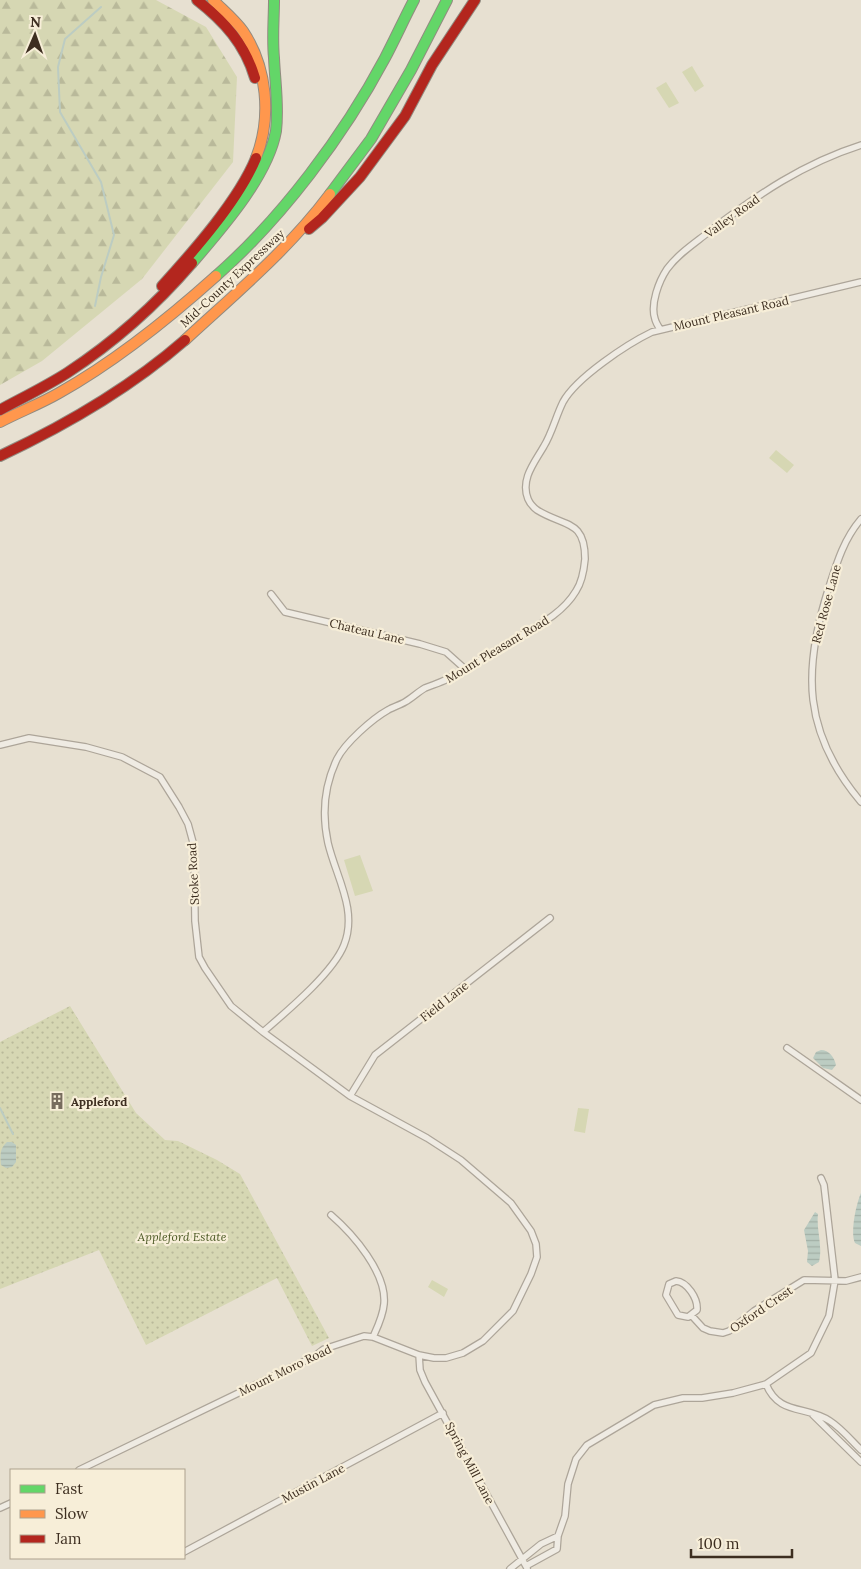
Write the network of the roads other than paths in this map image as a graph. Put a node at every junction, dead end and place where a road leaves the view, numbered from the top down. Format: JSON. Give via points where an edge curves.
{"nodes":[{"id":1,"x":197,"y":0,"type":"edge"},
{"id":2,"x":213,"y":0,"type":"edge"},
{"id":3,"x":274,"y":0,"type":"edge"},
{"id":4,"x":414,"y":0,"type":"edge"},
{"id":5,"x":447,"y":0,"type":"edge"},
{"id":6,"x":475,"y":0,"type":"edge"},
{"id":7,"x":861,"y":145,"type":"edge"},
{"id":8,"x":246,"y":175,"type":"junction"},
{"id":9,"x":270,"y":263,"type":"junction"},
{"id":10,"x":861,"y":282,"type":"edge"},
{"id":11,"x":660,"y":329,"type":"junction"},
{"id":12,"x":100,"y":349,"type":"junction"},
{"id":13,"x":0,"y":410,"type":"edge"},
{"id":14,"x":0,"y":422,"type":"edge"},
{"id":15,"x":0,"y":456,"type":"edge"},
{"id":16,"x":861,"y":519,"type":"edge"},
{"id":17,"x":271,"y":594,"type":"dead end"},
{"id":18,"x":465,"y":669,"type":"junction"},
{"id":19,"x":0,"y":744,"type":"edge"},
{"id":20,"x":861,"y":802,"type":"edge"},
{"id":21,"x":550,"y":918,"type":"dead end"},
{"id":22,"x":263,"y":1032,"type":"junction"},
{"id":23,"x":787,"y":1048,"type":"dead end"},
{"id":24,"x":350,"y":1096,"type":"junction"},
{"id":25,"x":861,"y":1100,"type":"edge"},
{"id":26,"x":821,"y":1178,"type":"dead end"},
{"id":27,"x":331,"y":1216,"type":"dead end"},
{"id":28,"x":861,"y":1277,"type":"edge"},
{"id":29,"x":835,"y":1280,"type":"junction"},
{"id":30,"x":692,"y":1316,"type":"junction"},
{"id":31,"x":373,"y":1337,"type":"junction"},
{"id":32,"x":419,"y":1355,"type":"junction"},
{"id":33,"x":766,"y":1384,"type":"junction"},
{"id":34,"x":810,"y":1412,"type":"junction"},
{"id":35,"x":443,"y":1413,"type":"junction"},
{"id":36,"x":861,"y":1450,"type":"edge"},
{"id":37,"x":861,"y":1462,"type":"edge"},
{"id":38,"x":93,"y":1467,"type":"edge"},
{"id":39,"x":558,"y":1536,"type":"junction"},
{"id":40,"x":185,"y":1551,"type":"edge"},
{"id":41,"x":521,"y":1559,"type":"junction"},
{"id":42,"x":527,"y":1568,"type":"edge"},
{"id":43,"x":510,"y":1569,"type":"edge"}],
"edges":[{"from":1,"to":8,"type":"highway","via":[[228,26],[253,71],[258,90],[259,127]]},
{"from":2,"to":8,"type":"highway","via":[[243,32],[261,73],[266,112],[264,131]]},
{"from":3,"to":12,"type":"highway","via":[[277,111],[273,142],[261,174],[185,272],[144,313]]},
{"from":4,"to":14,"type":"highway","name":"Mid-County Expressway","via":[[366,94],[324,156],[246,247],[205,287],[117,357],[64,390]]},
{"from":5,"to":9,"type":"highway","name":"Mid-County Expressway","via":[[371,139],[313,217]]},
{"from":6,"to":9,"type":"highway","via":[[432,66],[405,116],[360,177],[322,218]]},
{"from":7,"to":11,"type":"street","name":"Valley Road","via":[[803,168],[781,181],[681,254],[659,284],[654,318]]},
{"from":8,"to":12,"type":"highway","via":[[223,212],[164,284]]},
{"from":9,"to":15,"type":"highway","name":"Mid-County Expressway","via":[[164,358],[104,400],[45,435]]},
{"from":10,"to":11,"type":"street","name":"Mount Pleasant Road"},
{"from":11,"to":18,"type":"street","name":"Mount Pleasant Road","via":[[623,349],[568,394],[527,477],[526,488],[532,506],[573,526],[583,537],[585,564],[578,588],[569,603],[546,621]]},
{"from":12,"to":13,"type":"highway","via":[[41,388]]},
{"from":16,"to":20,"type":"street","name":"Red Rose Lane","via":[[842,547],[827,593],[815,640],[812,689],[816,723],[824,744],[847,786]]},
{"from":17,"to":18,"type":"street","name":"Chateau Lane","via":[[285,612],[446,652]]},
{"from":18,"to":22,"type":"street","name":"Mount Pleasant Road","via":[[386,711],[348,742],[338,758],[328,781],[324,817],[328,843],[346,899],[348,930],[345,942],[326,973]]},
{"from":19,"to":22,"type":"street","name":"Stoke Road","via":[[29,738],[86,746],[122,757],[160,777],[188,824],[194,846],[199,957],[231,1006]]},
{"from":21,"to":24,"type":"street","name":"Field Lane","via":[[375,1055]]},
{"from":22,"to":24,"type":"street"},
{"from":23,"to":25,"type":"street"},
{"from":24,"to":32,"type":"street","via":[[461,1160],[511,1203],[526,1221],[536,1244],[537,1257],[532,1274],[513,1311],[501,1325],[462,1353],[446,1358]]},
{"from":26,"to":29,"type":"street"},
{"from":27,"to":31,"type":"street","via":[[355,1240],[382,1282],[382,1318]]},
{"from":28,"to":29,"type":"street","name":"Oxford Crest"},
{"from":29,"to":30,"type":"street","name":"Oxford Crest","via":[[804,1280],[722,1333],[710,1332]]},
{"from":29,"to":33,"type":"street","via":[[829,1316],[811,1353]]},
{"from":30,"to":30,"type":"street","name":"Oxford Crest","via":[[696,1302],[683,1282],[672,1282],[666,1291],[667,1298],[678,1315]]},
{"from":31,"to":32,"type":"street"},
{"from":31,"to":38,"type":"street","name":"Mount Moro Road","via":[[364,1336],[324,1349]]},
{"from":32,"to":35,"type":"street","name":"Spring Mill Lane","via":[[422,1376]]},
{"from":33,"to":34,"type":"street","via":[[774,1398]]},
{"from":33,"to":39,"type":"street","via":[[733,1393],[683,1398],[654,1405],[586,1445],[576,1459],[568,1484],[565,1516]]},
{"from":34,"to":36,"type":"street","via":[[829,1420]]},
{"from":34,"to":37,"type":"street"},
{"from":35,"to":40,"type":"street","name":"Mustin Lane"},
{"from":35,"to":41,"type":"street","name":"Spring Mill Lane"},
{"from":39,"to":41,"type":"street"},
{"from":39,"to":42,"type":"street","via":[[557,1550]]},
{"from":41,"to":42,"type":"street","name":"Spring Mill Lane"},
{"from":41,"to":43,"type":"street"}]}
